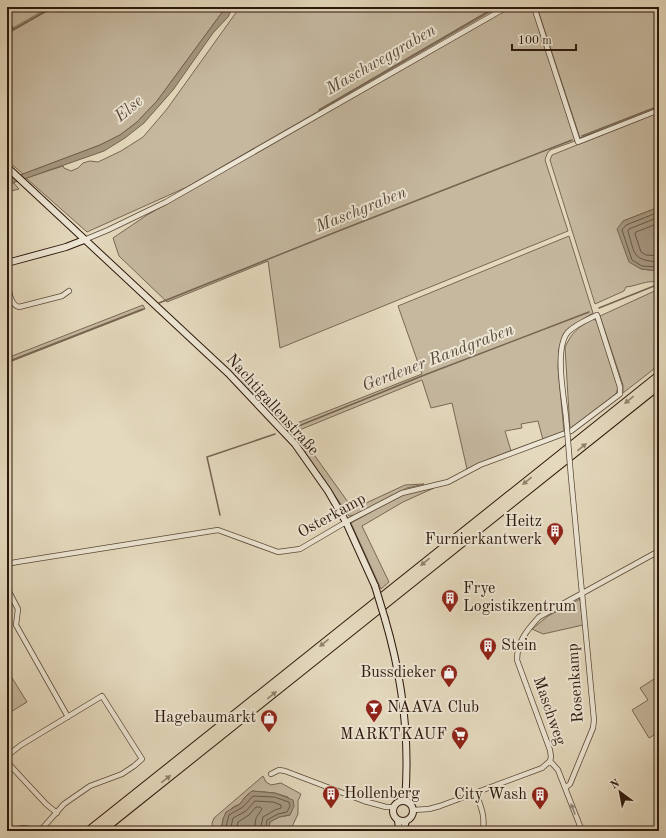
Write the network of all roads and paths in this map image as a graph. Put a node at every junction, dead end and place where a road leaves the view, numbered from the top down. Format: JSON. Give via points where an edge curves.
{"nodes":[{"id":1,"x":507,"y":7,"type":"edge"},
{"id":2,"x":534,"y":7,"type":"edge"},
{"id":3,"x":659,"y":110,"type":"edge"},
{"id":4,"x":8,"y":169,"type":"edge"},
{"id":5,"x":84,"y":240,"type":"junction"},
{"id":6,"x":7,"y":263,"type":"edge"},
{"id":7,"x":7,"y":282,"type":"edge"},
{"id":8,"x":69,"y":291,"type":"dead end"},
{"id":9,"x":659,"y":376,"type":"edge"},
{"id":10,"x":659,"y":385,"type":"edge"},
{"id":11,"x":346,"y":522,"type":"junction"},
{"id":12,"x":659,"y":551,"type":"edge"},
{"id":13,"x":7,"y":564,"type":"edge"},
{"id":14,"x":7,"y":588,"type":"edge"},
{"id":15,"x":581,"y":593,"type":"junction"},
{"id":16,"x":68,"y":717,"type":"junction"},
{"id":17,"x":7,"y":756,"type":"edge"},
{"id":18,"x":550,"y":761,"type":"junction"},
{"id":19,"x":7,"y":762,"type":"edge"},
{"id":20,"x":272,"y":774,"type":"dead end"},
{"id":21,"x":565,"y":788,"type":"junction"},
{"id":22,"x":476,"y":793,"type":"junction"},
{"id":23,"x":405,"y":801,"type":"junction"},
{"id":24,"x":135,"y":804,"type":"junction"},
{"id":25,"x":394,"y":807,"type":"junction"},
{"id":26,"x":413,"y":810,"type":"junction"},
{"id":27,"x":57,"y":813,"type":"junction"},
{"id":28,"x":398,"y":820,"type":"junction"},
{"id":29,"x":406,"y":820,"type":"junction"},
{"id":30,"x":10,"y":831,"type":"edge"},
{"id":31,"x":40,"y":831,"type":"edge"},
{"id":32,"x":89,"y":831,"type":"edge"},
{"id":33,"x":101,"y":831,"type":"edge"},
{"id":34,"x":107,"y":831,"type":"edge"},
{"id":35,"x":399,"y":831,"type":"edge"},
{"id":36,"x":403,"y":831,"type":"edge"},
{"id":37,"x":483,"y":831,"type":"edge"},
{"id":38,"x":582,"y":831,"type":"edge"}],
"edges":[{"from":1,"to":5,"type":"street","via":[[166,202]]},
{"from":2,"to":3,"type":"street","via":[[578,142]]},
{"from":4,"to":5,"type":"main road","name":"Nachtigallenstraße"},
{"from":5,"to":6,"type":"main road"},
{"from":5,"to":11,"type":"main road","name":"Nachtigallenstraße","via":[[240,385],[295,444]]},
{"from":7,"to":8,"type":"street","via":[[13,303],[19,307],[62,296]]},
{"from":9,"to":32,"type":"highway","one_way":true},
{"from":24,"to":10,"type":"highway","one_way":true},
{"from":11,"to":13,"type":"street","name":"Osterkamp","via":[[300,549],[278,552],[218,530]]},
{"from":11,"to":15,"type":"street","name":"Osterkamp","bridge":true,"via":[[402,493],[448,482],[480,465],[571,432],[620,394],[597,315],[568,333],[562,346],[560,362],[566,417],[571,477]]},
{"from":11,"to":23,"type":"main road","name":"Nachtigallenstraße","bridge":true,"via":[[375,586],[395,659],[403,704]]},
{"from":12,"to":15,"type":"street","name":"Maschweg"},
{"from":14,"to":16,"type":"street","via":[[18,609],[16,625]]},
{"from":15,"to":18,"type":"street","name":"Maschweg","via":[[539,617],[528,629],[517,651],[517,660],[550,750]]},
{"from":15,"to":21,"type":"street","name":"Rosenkamp","via":[[594,720],[570,784]]},
{"from":16,"to":17,"type":"street"},
{"from":16,"to":27,"type":"street","via":[[102,696],[142,758],[122,774],[90,786],[64,804]]},
{"from":18,"to":21,"type":"street","name":"Maschweg","via":[[558,770]]},
{"from":18,"to":22,"type":"street","via":[[542,768]]},
{"from":19,"to":27,"type":"street"},
{"from":20,"to":25,"type":"street","via":[[279,770],[285,771],[364,801]]},
{"from":38,"to":21,"type":"street","name":"Maschweg","one_way":true},
{"from":22,"to":26,"type":"street","via":[[434,808]]},
{"from":22,"to":37,"type":"street","via":[[483,813]]},
{"from":23,"to":25,"type":"main road","via":[[398,802]]},
{"from":23,"to":26,"type":"main road","via":[[411,804]]},
{"from":24,"to":33,"type":"highway"},
{"from":24,"to":34,"type":"highway"},
{"from":25,"to":28,"type":"main road","via":[[393,813]]},
{"from":26,"to":29,"type":"main road","via":[[411,817]]},
{"from":27,"to":31,"type":"street"},
{"from":28,"to":29,"type":"main road"},
{"from":28,"to":35,"type":"main road"},
{"from":29,"to":36,"type":"main road"},
{"from":30,"to":31,"type":"street","via":[[26,828]]}]}
